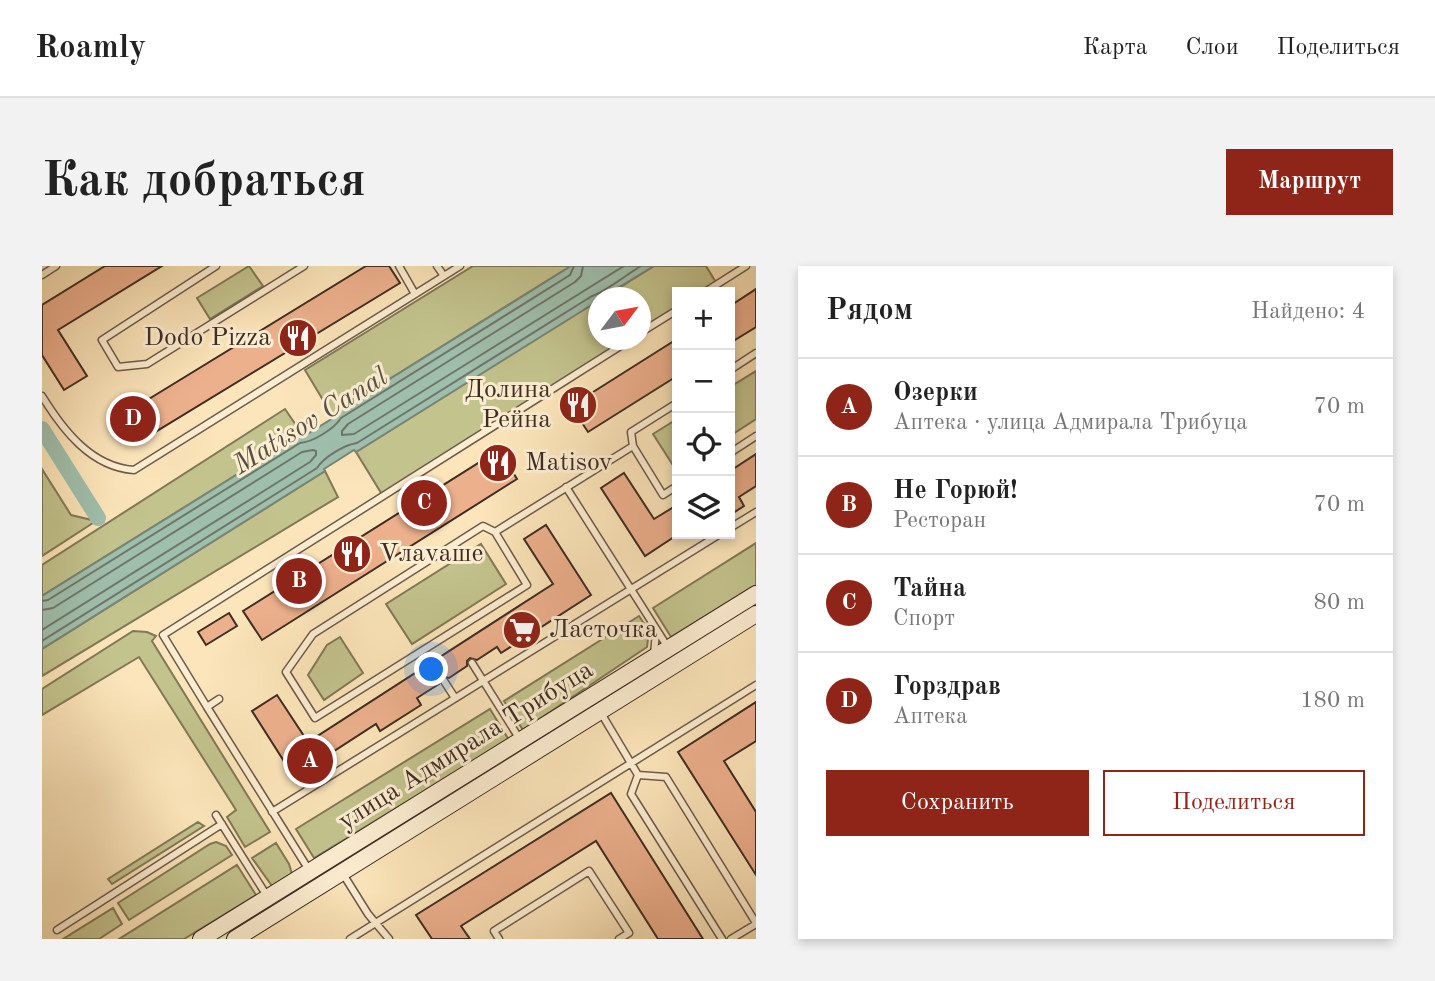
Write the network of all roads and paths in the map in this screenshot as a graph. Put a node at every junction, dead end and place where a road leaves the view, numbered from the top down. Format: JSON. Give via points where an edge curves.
{"nodes":[{"id":1,"x":56,"y":266,"type":"edge"},
{"id":2,"x":216,"y":266,"type":"edge"},
{"id":3,"x":304,"y":266,"type":"edge"},
{"id":4,"x":398,"y":266,"type":"edge"},
{"id":5,"x":438,"y":266,"type":"edge"},
{"id":6,"x":460,"y":266,"type":"edge"},
{"id":7,"x":746,"y":266,"type":"edge"},
{"id":8,"x":42,"y":275,"type":"edge"},
{"id":9,"x":444,"y":276,"type":"junction"},
{"id":10,"x":713,"y":287,"type":"edge"},
{"id":11,"x":415,"y":294,"type":"junction"},
{"id":12,"x":672,"y":313,"type":"edge"},
{"id":13,"x":651,"y":326,"type":"edge"},
{"id":14,"x":615,"y":350,"type":"edge"},
{"id":15,"x":756,"y":353,"type":"edge"},
{"id":16,"x":735,"y":367,"type":"edge"},
{"id":17,"x":42,"y":396,"type":"edge"},
{"id":18,"x":672,"y":406,"type":"edge"},
{"id":19,"x":756,"y":436,"type":"edge"},
{"id":20,"x":632,"y":446,"type":"junction"},
{"id":21,"x":735,"y":450,"type":"edge"},
{"id":22,"x":566,"y":487,"type":"junction"},
{"id":23,"x":672,"y":489,"type":"edge"},
{"id":24,"x":756,"y":512,"type":"edge"},
{"id":25,"x":735,"y":525,"type":"edge"},
{"id":26,"x":495,"y":532,"type":"junction"},
{"id":27,"x":712,"y":539,"type":"edge"},
{"id":28,"x":631,"y":589,"type":"junction"},
{"id":29,"x":756,"y":594,"type":"edge"},
{"id":30,"x":756,"y":614,"type":"edge"},
{"id":31,"x":656,"y":629,"type":"junction"},
{"id":32,"x":668,"y":648,"type":"junction"},
{"id":33,"x":654,"y":657,"type":"junction"},
{"id":34,"x":472,"y":663,"type":"dead end"},
{"id":35,"x":678,"y":663,"type":"junction"},
{"id":36,"x":444,"y":681,"type":"dead end"},
{"id":37,"x":483,"y":681,"type":"junction"},
{"id":38,"x":756,"y":685,"type":"edge"},
{"id":39,"x":591,"y":696,"type":"junction"},
{"id":40,"x":455,"y":698,"type":"junction"},
{"id":41,"x":219,"y":699,"type":"dead end"},
{"id":42,"x":207,"y":707,"type":"junction"},
{"id":43,"x":600,"y":711,"type":"junction"},
{"id":44,"x":520,"y":740,"type":"junction"},
{"id":45,"x":530,"y":755,"type":"junction"},
{"id":46,"x":631,"y":763,"type":"junction"},
{"id":47,"x":638,"y":775,"type":"junction"},
{"id":48,"x":272,"y":812,"type":"junction"},
{"id":49,"x":216,"y":816,"type":"dead end"},
{"id":50,"x":222,"y":824,"type":"junction"},
{"id":51,"x":332,"y":857,"type":"junction"},
{"id":52,"x":310,"y":871,"type":"junction"},
{"id":53,"x":342,"y":872,"type":"junction"},
{"id":54,"x":319,"y":887,"type":"junction"},
{"id":55,"x":267,"y":898,"type":"junction"},
{"id":56,"x":277,"y":913,"type":"junction"},
{"id":57,"x":375,"y":924,"type":"junction"},
{"id":58,"x":756,"y":924,"type":"edge"},
{"id":59,"x":57,"y":930,"type":"dead end"},
{"id":60,"x":386,"y":938,"type":"edge"},
{"id":61,"x":201,"y":939,"type":"edge"},
{"id":62,"x":235,"y":939,"type":"edge"},
{"id":63,"x":351,"y":939,"type":"edge"},
{"id":64,"x":499,"y":939,"type":"edge"},
{"id":65,"x":620,"y":939,"type":"edge"},
{"id":66,"x":722,"y":939,"type":"edge"},
{"id":67,"x":731,"y":939,"type":"edge"}],
"edges":[{"from":1,"to":8,"type":"lane"},
{"from":2,"to":3,"type":"lane","via":[[102,340],[118,367],[147,364]]},
{"from":4,"to":11,"type":"lane"},
{"from":5,"to":9,"type":"lane"},
{"from":6,"to":9,"type":"lane"},
{"from":7,"to":10,"type":"lane"},
{"from":9,"to":11,"type":"lane"},
{"from":11,"to":17,"type":"lane","via":[[134,470],[120,469],[85,450],[59,424]]},
{"from":12,"to":13,"type":"lane"},
{"from":14,"to":42,"type":"lane","via":[[163,635]]},
{"from":15,"to":16,"type":"lane"},
{"from":18,"to":20,"type":"lane","via":[[631,432]]},
{"from":19,"to":21,"type":"lane"},
{"from":20,"to":22,"type":"lane"},
{"from":20,"to":23,"type":"lane","via":[[663,495]]},
{"from":22,"to":26,"type":"lane"},
{"from":22,"to":28,"type":"lane"},
{"from":24,"to":25,"type":"lane"},
{"from":26,"to":26,"type":"lane","via":[[527,585],[315,718],[286,672],[313,634],[483,526]]},
{"from":27,"to":28,"type":"lane"},
{"from":28,"to":31,"type":"lane"},
{"from":28,"to":37,"type":"lane"},
{"from":29,"to":32,"type":"street","name":"улица Адмирала Трибуца"},
{"from":30,"to":35,"type":"street","name":"улица Адмирала Трибуца"},
{"from":31,"to":32,"type":"lane"},
{"from":31,"to":33,"type":"lane"},
{"from":32,"to":33,"type":"street","name":"улица Адмирала Трибуца"},
{"from":32,"to":35,"type":"lane"},
{"from":33,"to":39,"type":"street","name":"улица Адмирала Трибуца"},
{"from":34,"to":37,"type":"lane"},
{"from":35,"to":43,"type":"street","name":"улица Адмирала Трибуца"},
{"from":36,"to":40,"type":"lane"},
{"from":37,"to":40,"type":"lane"},
{"from":37,"to":44,"type":"lane"},
{"from":38,"to":46,"type":"lane"},
{"from":39,"to":43,"type":"lane"},
{"from":39,"to":44,"type":"street","name":"улица Адмирала Трибуца"},
{"from":40,"to":48,"type":"lane"},
{"from":41,"to":42,"type":"lane"},
{"from":42,"to":48,"type":"lane"},
{"from":43,"to":45,"type":"street","name":"улица Адмирала Трибуца"},
{"from":43,"to":46,"type":"lane"},
{"from":44,"to":45,"type":"lane"},
{"from":44,"to":51,"type":"street","name":"улица Адмирала Трибуца"},
{"from":45,"to":53,"type":"street","name":"улица Адмирала Трибуца"},
{"from":46,"to":47,"type":"lane"},
{"from":46,"to":57,"type":"lane"},
{"from":47,"to":58,"type":"lane","via":[[666,777]]},
{"from":47,"to":66,"type":"lane","via":[[631,794]]},
{"from":48,"to":52,"type":"lane"},
{"from":49,"to":50,"type":"lane"},
{"from":50,"to":55,"type":"lane"},
{"from":50,"to":59,"type":"lane"},
{"from":51,"to":52,"type":"street","name":"улица Адмирала Трибуца"},
{"from":51,"to":53,"type":"lane"},
{"from":52,"to":54,"type":"lane"},
{"from":52,"to":55,"type":"street","name":"улица Адмирала Трибуца"},
{"from":53,"to":54,"type":"street","name":"улица Адмирала Трибуца"},
{"from":53,"to":57,"type":"lane"},
{"from":54,"to":56,"type":"street","name":"улица Адмирала Трибуца"},
{"from":55,"to":56,"type":"lane"},
{"from":55,"to":61,"type":"street","name":"улица Адмирала Трибуца"},
{"from":56,"to":62,"type":"street","name":"улица Адмирала Трибуца"},
{"from":57,"to":60,"type":"lane"},
{"from":57,"to":63,"type":"lane"},
{"from":58,"to":67,"type":"lane"},
{"from":64,"to":65,"type":"lane","via":[[494,931],[589,870],[629,933]]}]}
